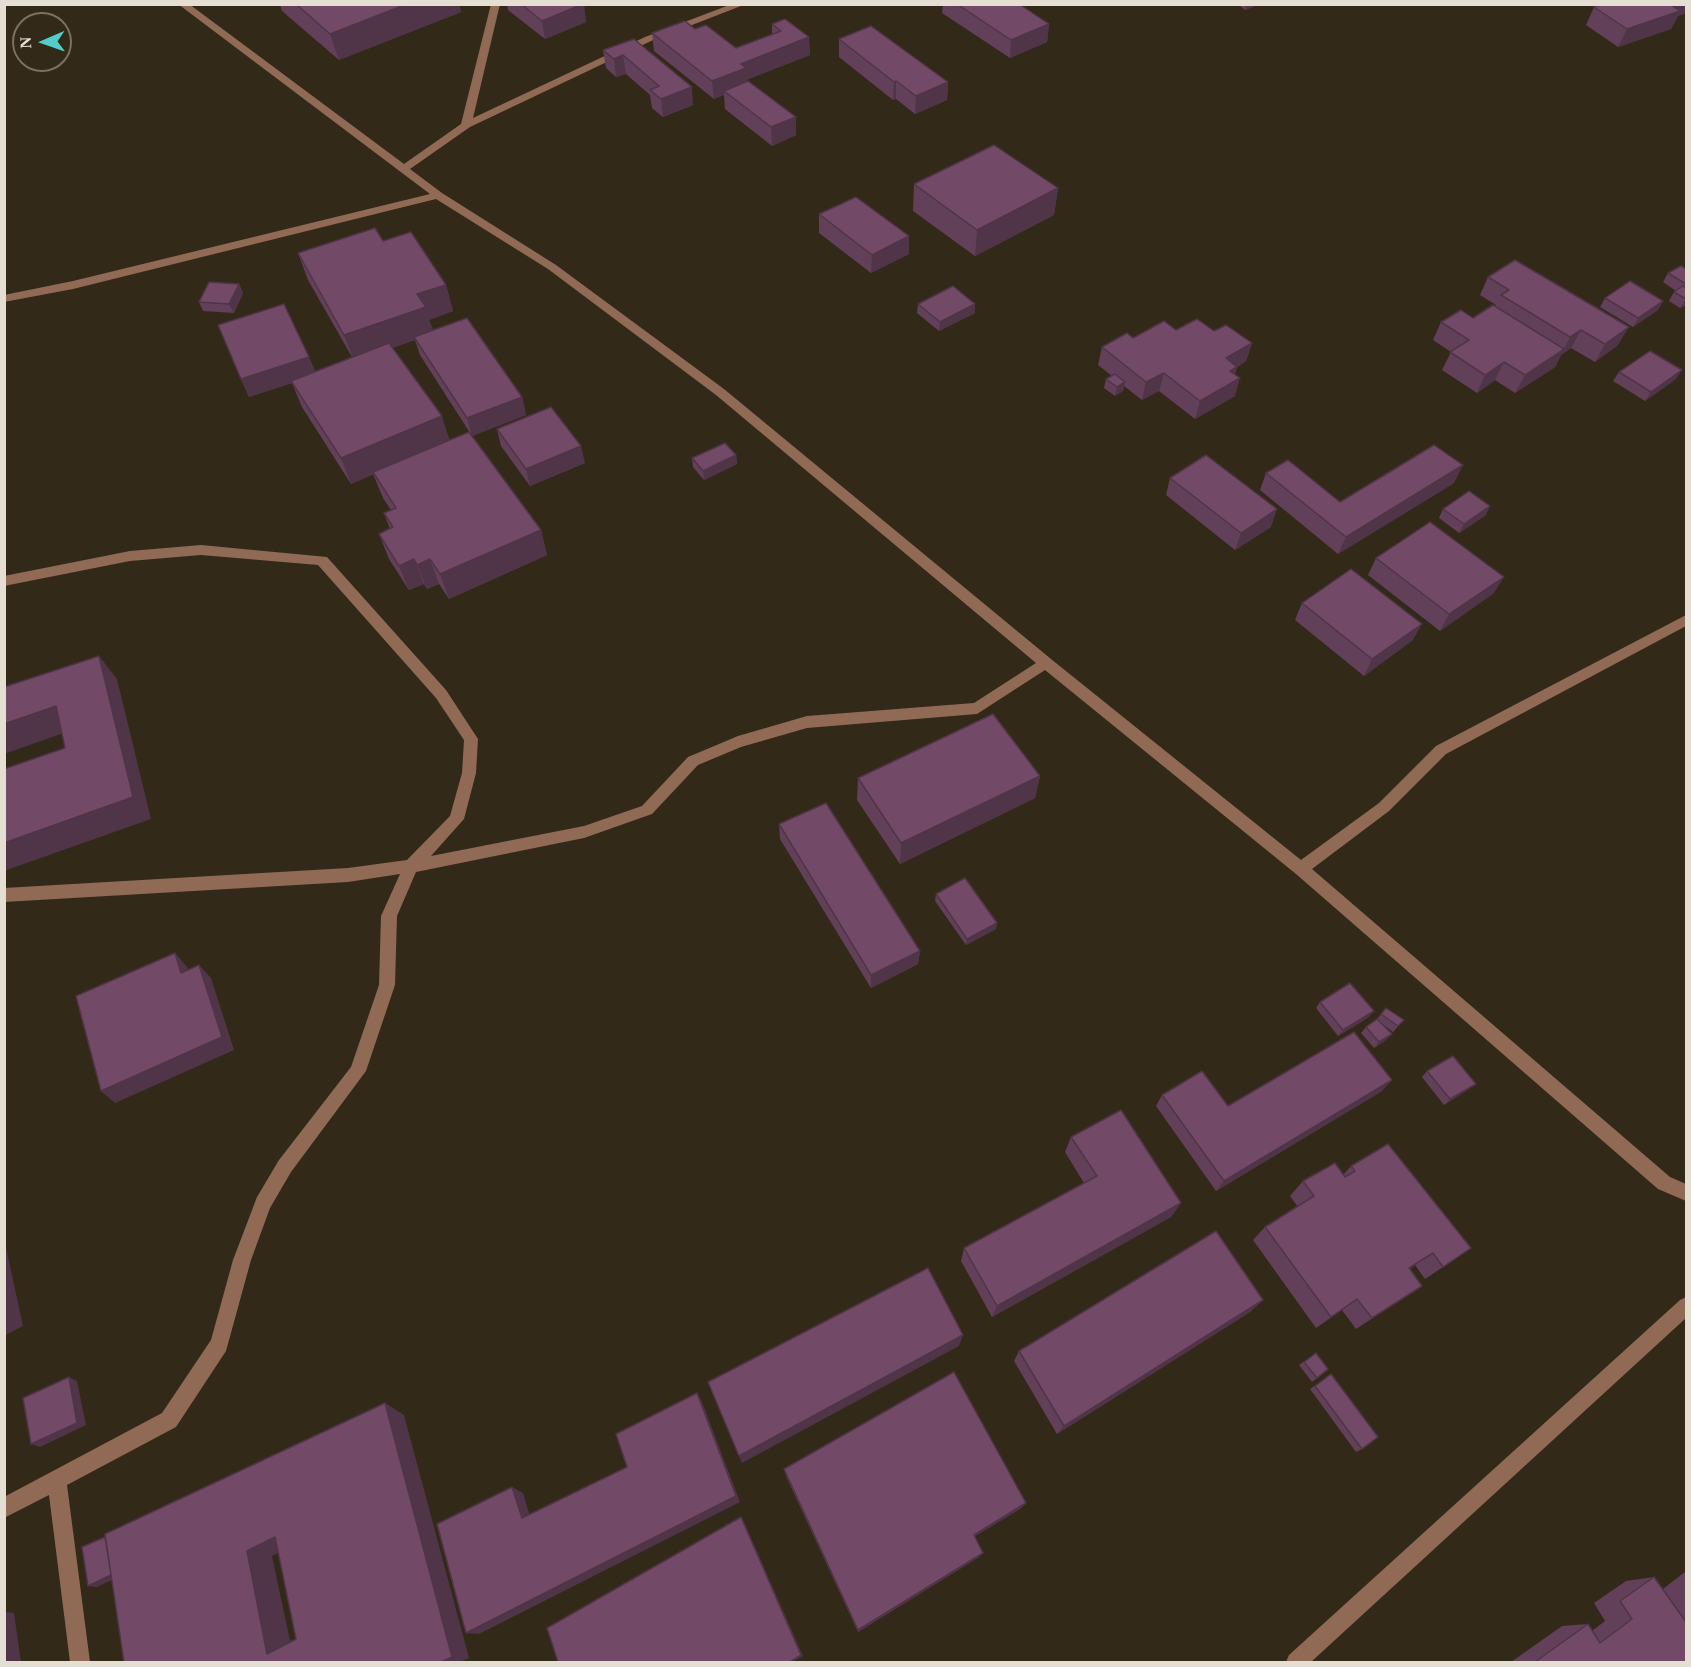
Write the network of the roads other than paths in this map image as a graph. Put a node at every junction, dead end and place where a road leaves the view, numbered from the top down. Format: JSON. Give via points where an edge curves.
{"nodes":[{"id":1,"x":182,"y":4,"type":"edge"},
{"id":2,"x":496,"y":4,"type":"edge"},
{"id":3,"x":742,"y":4,"type":"edge"},
{"id":4,"x":466,"y":125,"type":"junction"},
{"id":5,"x":404,"y":169,"type":"junction"},
{"id":6,"x":438,"y":195,"type":"junction"},
{"id":7,"x":4,"y":299,"type":"edge"},
{"id":8,"x":4,"y":581,"type":"edge"},
{"id":9,"x":1686,"y":620,"type":"edge"},
{"id":10,"x":1046,"y":663,"type":"junction"},
{"id":11,"x":411,"y":867,"type":"junction"},
{"id":12,"x":1301,"y":868,"type":"junction"},
{"id":13,"x":4,"y":895,"type":"edge"},
{"id":14,"x":1686,"y":1193,"type":"edge"},
{"id":15,"x":1686,"y":1306,"type":"edge"},
{"id":16,"x":57,"y":1479,"type":"junction"},
{"id":17,"x":4,"y":1508,"type":"edge"},
{"id":18,"x":80,"y":1662,"type":"edge"},
{"id":19,"x":1296,"y":1662,"type":"edge"}],
"edges":[{"from":1,"to":5,"type":"street"},
{"from":2,"to":4,"type":"street"},
{"from":3,"to":4,"type":"street","via":[[648,39]]},
{"from":4,"to":5,"type":"street"},
{"from":5,"to":6,"type":"street"},
{"from":6,"to":7,"type":"street"},
{"from":6,"to":10,"type":"street","via":[[552,267],[720,392]]},
{"from":8,"to":11,"type":"street","via":[[130,556],[201,550],[322,560],[441,694],[471,739],[469,773],[457,819]]},
{"from":9,"to":12,"type":"street","via":[[1441,750],[1384,807]]},
{"from":10,"to":11,"type":"street","via":[[977,708],[807,722],[738,742],[693,761],[647,810],[584,832]]},
{"from":10,"to":12,"type":"street"},
{"from":11,"to":13,"type":"street","via":[[348,875]]},
{"from":11,"to":16,"type":"street","via":[[389,916],[387,985],[358,1071],[285,1166],[262,1203],[219,1344],[168,1420]]},
{"from":12,"to":14,"type":"street","via":[[1665,1183]]},
{"from":15,"to":19,"type":"street"},
{"from":16,"to":17,"type":"street"},
{"from":16,"to":18,"type":"street"}]}
